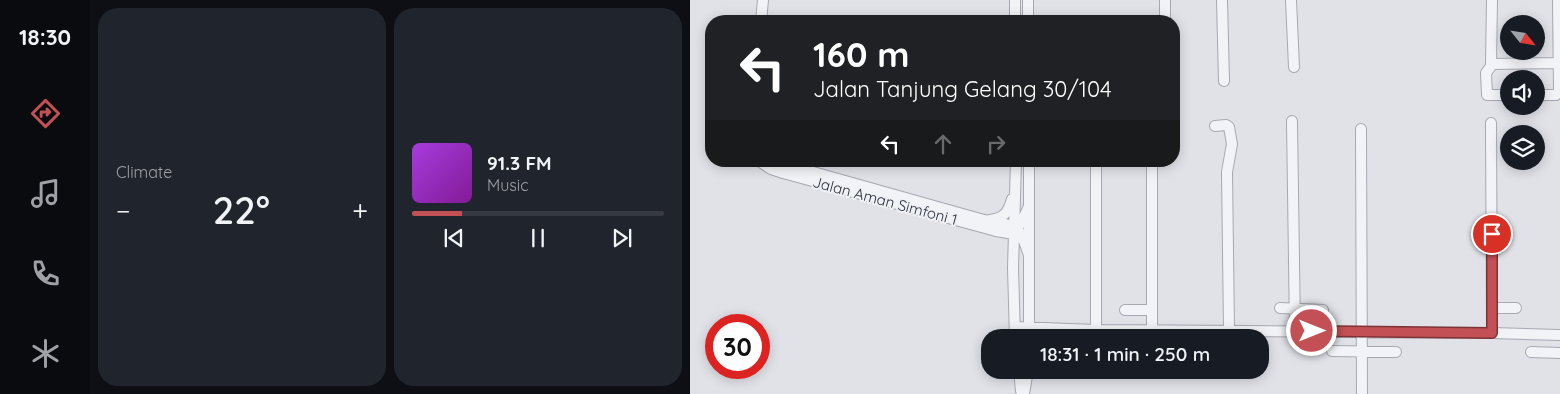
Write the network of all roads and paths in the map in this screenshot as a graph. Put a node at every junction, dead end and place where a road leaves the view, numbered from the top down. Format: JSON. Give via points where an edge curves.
{"nodes":[{"id":1,"x":763,"y":0,"type":"edge"},
{"id":2,"x":769,"y":0,"type":"edge"},
{"id":3,"x":1015,"y":0,"type":"edge"},
{"id":4,"x":1028,"y":0,"type":"edge"},
{"id":5,"x":1165,"y":0,"type":"edge"},
{"id":6,"x":1222,"y":0,"type":"edge"},
{"id":7,"x":1290,"y":0,"type":"edge"},
{"id":8,"x":1492,"y":0,"type":"edge"},
{"id":9,"x":1558,"y":0,"type":"edge"},
{"id":10,"x":762,"y":15,"type":"edge"},
{"id":11,"x":768,"y":15,"type":"edge"},
{"id":12,"x":1015,"y":15,"type":"edge"},
{"id":13,"x":1028,"y":15,"type":"edge"},
{"id":14,"x":1165,"y":15,"type":"edge"},
{"id":15,"x":1558,"y":63,"type":"junction"},
{"id":16,"x":1491,"y":65,"type":"junction"},
{"id":17,"x":1294,"y":67,"type":"dead end"},
{"id":18,"x":1224,"y":82,"type":"dead end"},
{"id":19,"x":1559,"y":86,"type":"edge"},
{"id":20,"x":1500,"y":95,"type":"edge"},
{"id":21,"x":1545,"y":95,"type":"edge"},
{"id":22,"x":1292,"y":121,"type":"dead end"},
{"id":23,"x":1491,"y":123,"type":"dead end"},
{"id":24,"x":1215,"y":126,"type":"dead end"},
{"id":25,"x":1361,"y":129,"type":"dead end"},
{"id":26,"x":768,"y":167,"type":"edge"},
{"id":27,"x":794,"y":167,"type":"edge"},
{"id":28,"x":1016,"y":167,"type":"edge"},
{"id":29,"x":1029,"y":167,"type":"edge"},
{"id":30,"x":1096,"y":167,"type":"edge"},
{"id":31,"x":1152,"y":167,"type":"edge"},
{"id":32,"x":1016,"y":188,"type":"junction"},
{"id":33,"x":1029,"y":206,"type":"junction"},
{"id":34,"x":985,"y":224,"type":"junction"},
{"id":35,"x":1015,"y":230,"type":"junction"},
{"id":36,"x":1029,"y":256,"type":"junction"},
{"id":37,"x":1013,"y":268,"type":"junction"},
{"id":38,"x":1280,"y":308,"type":"dead end"},
{"id":39,"x":1492,"y":308,"type":"junction"},
{"id":40,"x":1516,"y":308,"type":"dead end"},
{"id":41,"x":1294,"y":309,"type":"junction"},
{"id":42,"x":1125,"y":310,"type":"dead end"},
{"id":43,"x":1152,"y":310,"type":"junction"},
{"id":44,"x":1323,"y":310,"type":"dead end"},
{"id":45,"x":1015,"y":329,"type":"edge"},
{"id":46,"x":1029,"y":329,"type":"edge"},
{"id":47,"x":1096,"y":329,"type":"edge"},
{"id":48,"x":1152,"y":329,"type":"edge"},
{"id":49,"x":1229,"y":329,"type":"edge"},
{"id":50,"x":1269,"y":331,"type":"edge"},
{"id":51,"x":1295,"y":331,"type":"junction"},
{"id":52,"x":1362,"y":332,"type":"junction"},
{"id":53,"x":1492,"y":333,"type":"junction"},
{"id":54,"x":1560,"y":335,"type":"edge"},
{"id":55,"x":1332,"y":352,"type":"dead end"},
{"id":56,"x":1362,"y":352,"type":"junction"},
{"id":57,"x":1396,"y":352,"type":"dead end"},
{"id":58,"x":1531,"y":352,"type":"dead end"},
{"id":59,"x":1560,"y":353,"type":"edge"},
{"id":60,"x":1020,"y":379,"type":"edge"},
{"id":61,"x":1026,"y":379,"type":"edge"},
{"id":62,"x":1023,"y":394,"type":"edge"},
{"id":63,"x":1362,"y":394,"type":"edge"}],
"edges":[{"from":1,"to":10,"type":"street"},
{"from":2,"to":11,"type":"street"},
{"from":3,"to":12,"type":"street"},
{"from":4,"to":13,"type":"street"},
{"from":5,"to":14,"type":"street"},
{"from":6,"to":18,"type":"street"},
{"from":7,"to":17,"type":"street"},
{"from":8,"to":16,"type":"street"},
{"from":9,"to":15,"type":"street"},
{"from":15,"to":16,"type":"street"},
{"from":15,"to":19,"type":"street"},
{"from":16,"to":20,"type":"street","via":[[1486,73],[1487,95]]},
{"from":19,"to":21,"type":"street","via":[[1556,95]]},
{"from":22,"to":41,"type":"street"},
{"from":23,"to":39,"type":"street"},
{"from":24,"to":49,"type":"street","via":[[1229,127],[1232,144],[1228,172]]},
{"from":25,"to":52,"type":"street"},
{"from":26,"to":34,"type":"street","name":"Jalan Aman Simfoni 1"},
{"from":27,"to":34,"type":"street","name":"Jalan Aman Simfoni 1"},
{"from":28,"to":32,"type":"street"},
{"from":29,"to":33,"type":"street"},
{"from":30,"to":47,"type":"street"},
{"from":31,"to":43,"type":"street"},
{"from":32,"to":34,"type":"street","via":[[1009,209],[1000,218]]},
{"from":32,"to":35,"type":"street"},
{"from":33,"to":35,"type":"street"},
{"from":33,"to":36,"type":"street"},
{"from":34,"to":35,"type":"street","name":"Jalan Aman Simfoni 1"},
{"from":34,"to":37,"type":"street","via":[[1009,247]]},
{"from":35,"to":36,"type":"street"},
{"from":35,"to":37,"type":"street"},
{"from":36,"to":46,"type":"street"},
{"from":37,"to":45,"type":"street"},
{"from":38,"to":41,"type":"street"},
{"from":39,"to":40,"type":"street"},
{"from":39,"to":53,"type":"street"},
{"from":41,"to":44,"type":"street"},
{"from":41,"to":51,"type":"street"},
{"from":42,"to":43,"type":"street"},
{"from":43,"to":48,"type":"street"},
{"from":50,"to":51,"type":"street"},
{"from":51,"to":52,"type":"street"},
{"from":52,"to":53,"type":"street"},
{"from":52,"to":56,"type":"street"},
{"from":53,"to":54,"type":"street"},
{"from":55,"to":56,"type":"street"},
{"from":56,"to":57,"type":"street"},
{"from":56,"to":63,"type":"street"},
{"from":58,"to":59,"type":"street"},
{"from":60,"to":62,"type":"street"},
{"from":61,"to":62,"type":"street"}]}
